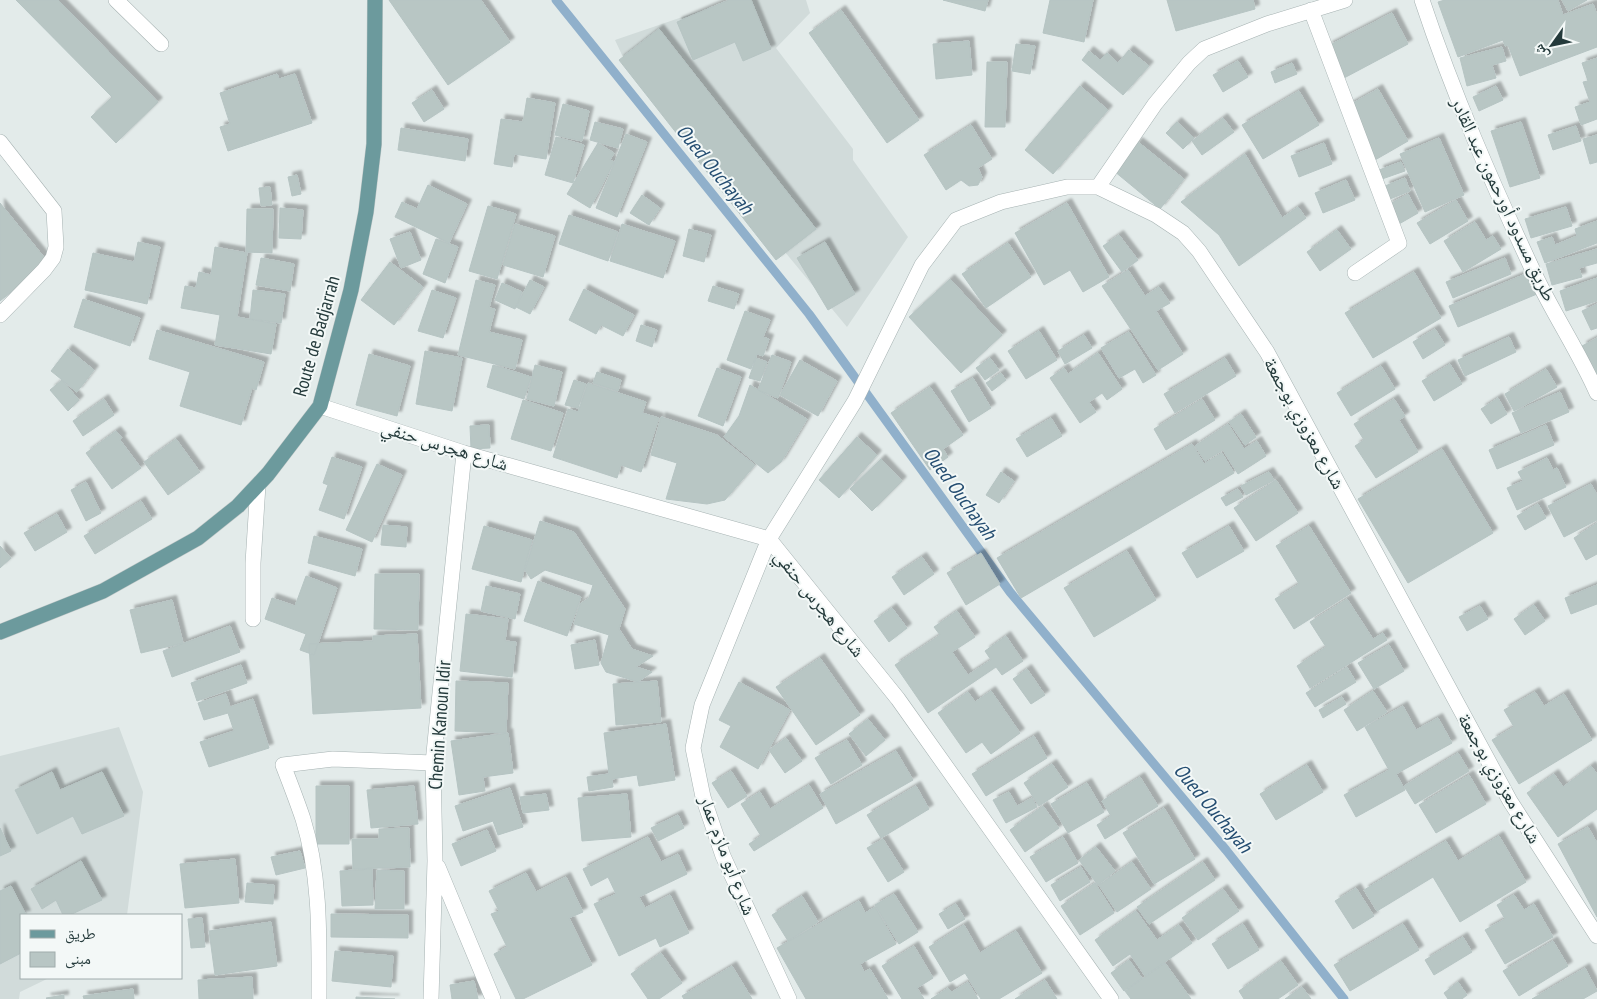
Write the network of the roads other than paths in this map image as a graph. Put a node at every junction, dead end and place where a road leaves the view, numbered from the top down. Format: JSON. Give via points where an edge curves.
{"nodes":[{"id":1,"x":116,"y":0,"type":"edge"},
{"id":2,"x":375,"y":0,"type":"edge"},
{"id":3,"x":1345,"y":0,"type":"edge"},
{"id":4,"x":1422,"y":0,"type":"edge"},
{"id":5,"x":1311,"y":10,"type":"junction"},
{"id":6,"x":161,"y":44,"type":"dead end"},
{"id":7,"x":0,"y":142,"type":"edge"},
{"id":8,"x":1098,"y":186,"type":"junction"},
{"id":9,"x":1355,"y":273,"type":"dead end"},
{"id":10,"x":0,"y":315,"type":"edge"},
{"id":11,"x":1597,"y":393,"type":"edge"},
{"id":12,"x":855,"y":401,"type":"joint"},
{"id":13,"x":320,"y":406,"type":"junction"},
{"id":14,"x":464,"y":453,"type":"junction"},
{"id":15,"x":258,"y":485,"type":"junction"},
{"id":16,"x":769,"y":539,"type":"junction"},
{"id":17,"x":253,"y":619,"type":"dead end"},
{"id":18,"x":0,"y":632,"type":"edge"},
{"id":19,"x":433,"y":762,"type":"junction"},
{"id":20,"x":435,"y":860,"type":"junction"},
{"id":21,"x":1597,"y":936,"type":"edge"},
{"id":22,"x":319,"y":999,"type":"edge"},
{"id":23,"x":431,"y":999,"type":"edge"},
{"id":24,"x":493,"y":999,"type":"edge"},
{"id":25,"x":788,"y":999,"type":"edge"},
{"id":26,"x":1111,"y":999,"type":"edge"}],
"edges":[{"from":1,"to":6,"type":"street"},
{"from":2,"to":13,"type":"main road","name":"Route de Badjarrah","via":[[374,144],[366,212],[351,290]]},
{"from":3,"to":5,"type":"street"},
{"from":4,"to":11,"type":"street","name":"طريق مسدود أورحمون عبد القادر","via":[[1460,108],[1536,276],[1582,358]]},
{"from":5,"to":8,"type":"street","via":[[1204,49],[1155,104]]},
{"from":5,"to":9,"type":"street","via":[[1399,243]]},
{"from":7,"to":10,"type":"street","via":[[54,211],[56,247],[44,270]]},
{"from":8,"to":12,"type":"street","name":"شارع معزوزي بوجمعة","via":[[1042,192],[1001,202],[956,220],[922,265]]},
{"from":8,"to":21,"type":"street","name":"شارع معزوزي بوجمعة","via":[[1156,215],[1183,233],[1238,309],[1304,419],[1510,801]]},
{"from":12,"to":16,"type":"street","name":"شارع أبو مازم عمار"},
{"from":13,"to":14,"type":"street","name":"شارع هجرس حنفي"},
{"from":13,"to":15,"type":"main road","name":"Route de Badjarrah"},
{"from":14,"to":16,"type":"street","name":"شارع هجرس حنفي"},
{"from":14,"to":19,"type":"street","name":"Chemin Kanoun Idir"},
{"from":15,"to":17,"type":"street","via":[[252,563]]},
{"from":15,"to":18,"type":"main road","name":"Route de Badjarrah","via":[[198,538],[103,591]]},
{"from":16,"to":25,"type":"street","name":"شارع أبو مازم عمار","via":[[702,705],[694,748],[703,797],[723,856]]},
{"from":16,"to":26,"type":"street","name":"شارع هجرس حنفي","via":[[898,699]]},
{"from":19,"to":20,"type":"street","name":"Chemin Kanoun Idir"},
{"from":19,"to":22,"type":"street","via":[[333,759],[283,765],[303,820],[316,885]]},
{"from":20,"to":23,"type":"street","name":"Chemin Kanoun Idir"},
{"from":20,"to":24,"type":"street"}]}
